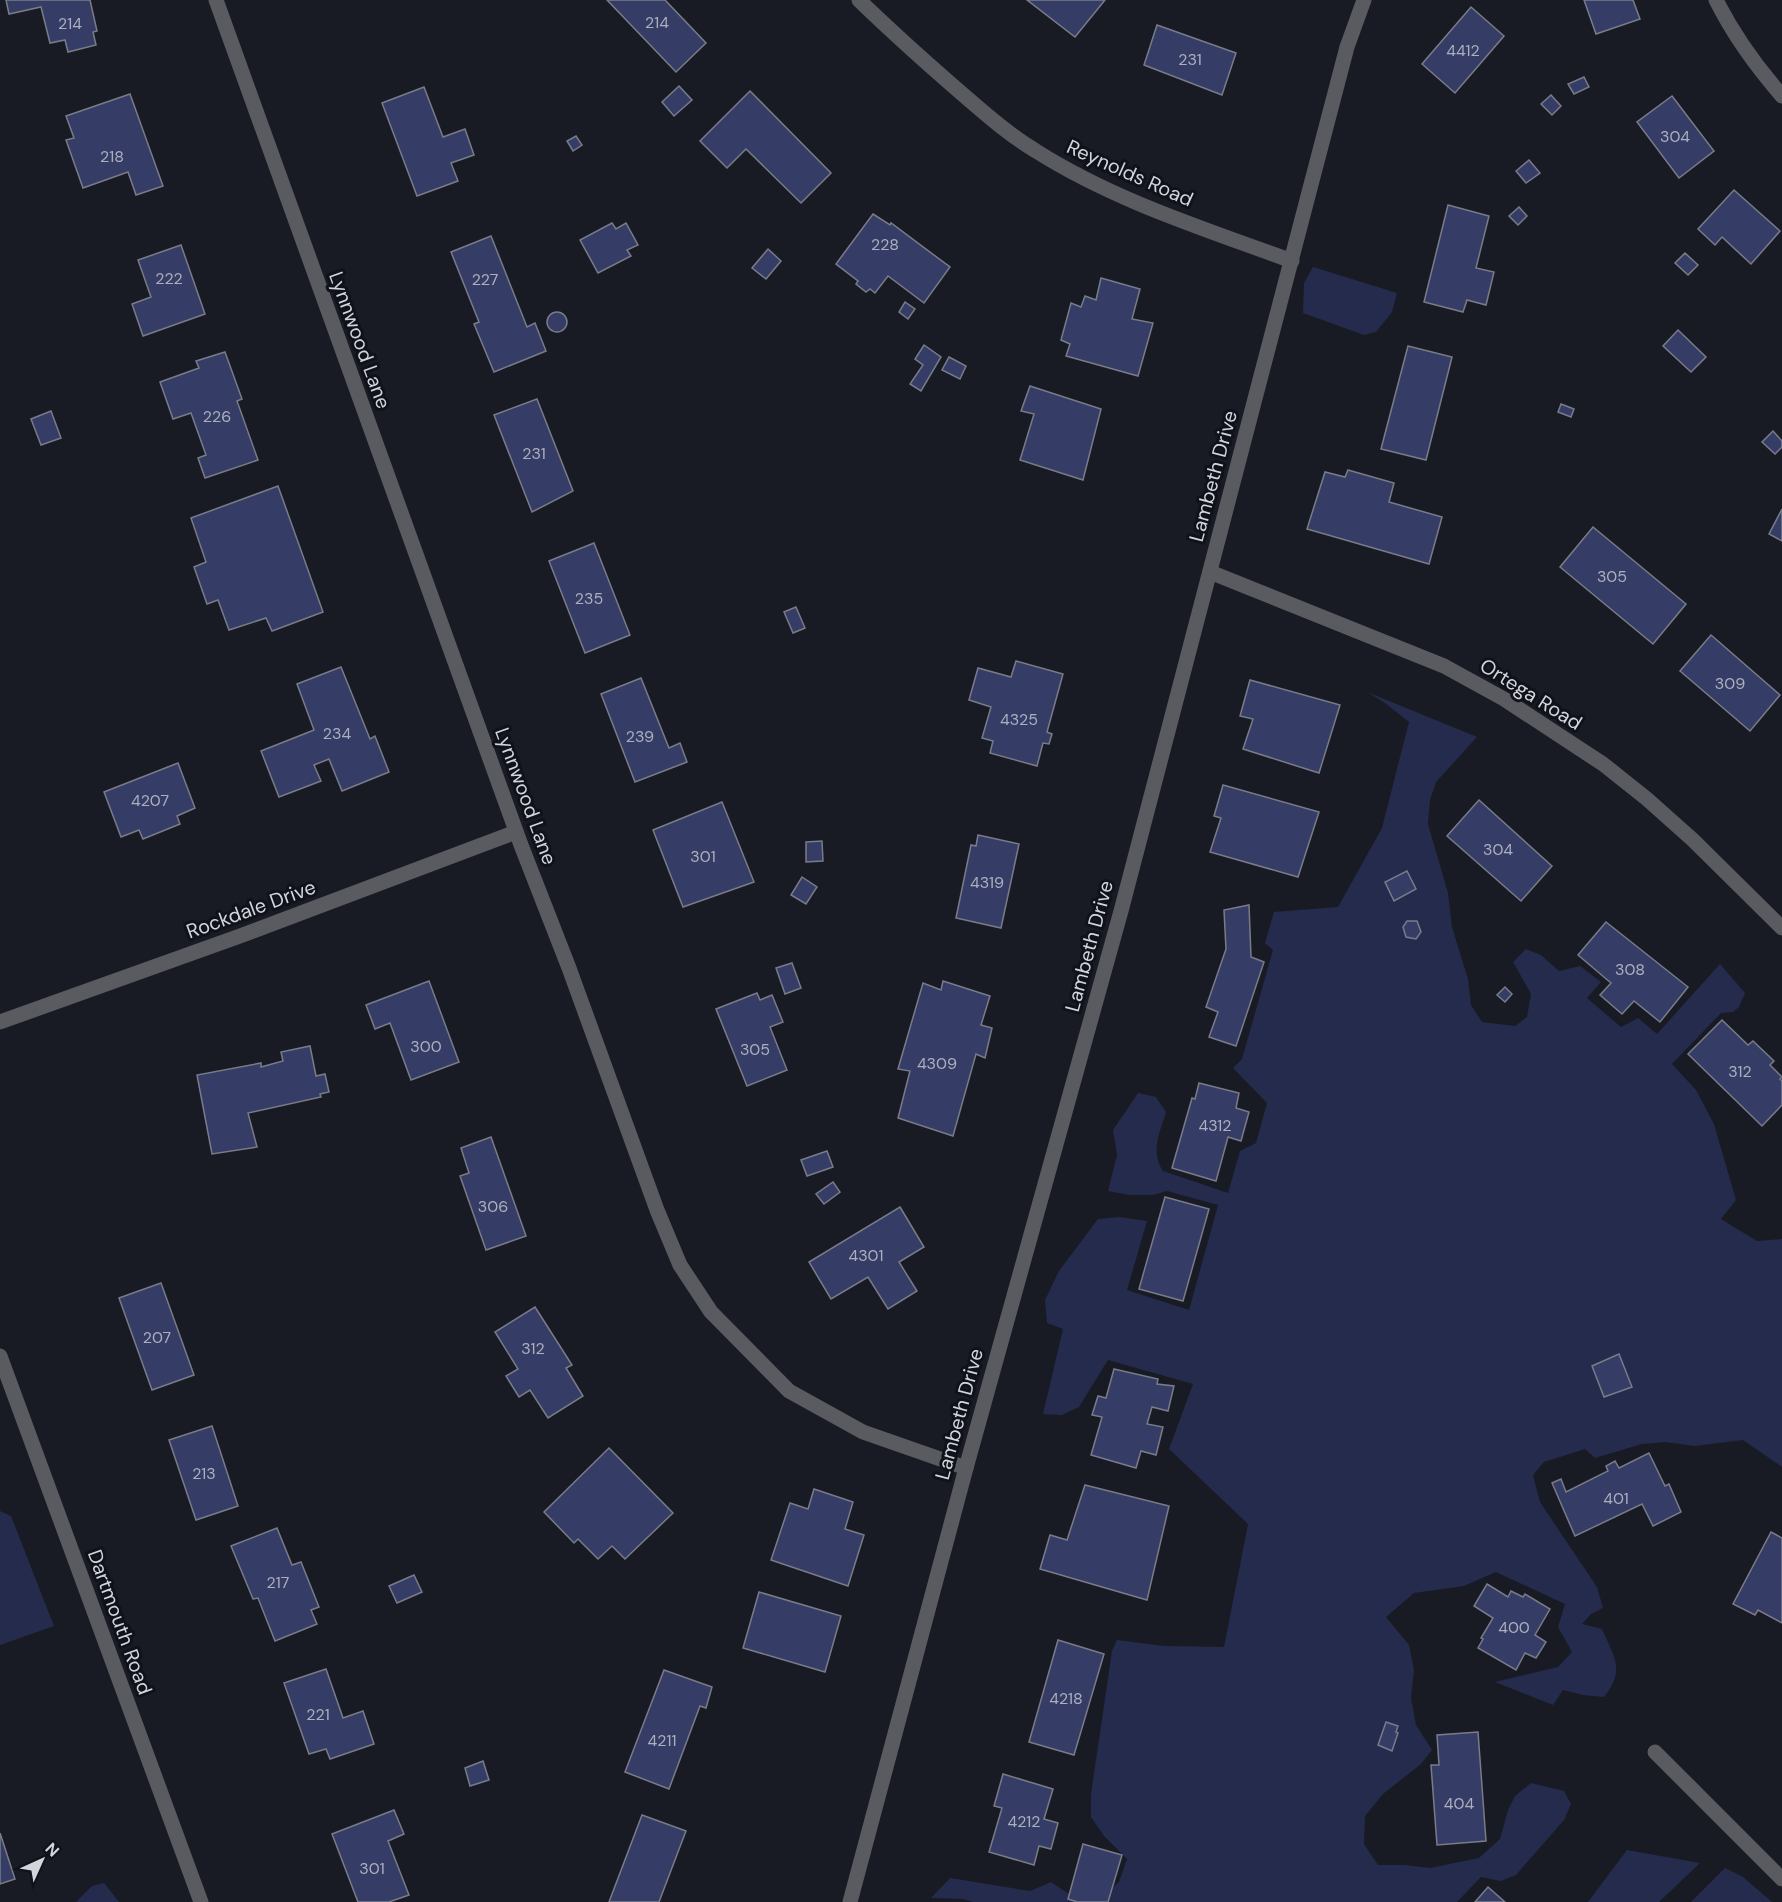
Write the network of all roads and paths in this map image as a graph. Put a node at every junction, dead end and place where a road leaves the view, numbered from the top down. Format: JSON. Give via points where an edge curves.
{"nodes":[{"id":1,"x":216,"y":0,"type":"edge"},
{"id":2,"x":859,"y":0,"type":"edge"},
{"id":3,"x":1364,"y":0,"type":"edge"},
{"id":4,"x":1716,"y":0,"type":"edge"},
{"id":5,"x":1782,"y":96,"type":"edge"},
{"id":6,"x":1292,"y":261,"type":"junction"},
{"id":7,"x":1210,"y":572,"type":"junction"},
{"id":8,"x":516,"y":832,"type":"junction"},
{"id":9,"x":1782,"y":928,"type":"edge"},
{"id":10,"x":0,"y":1022,"type":"edge"},
{"id":11,"x":0,"y":1356,"type":"edge"},
{"id":12,"x":966,"y":1468,"type":"junction"},
{"id":13,"x":1655,"y":1752,"type":"dead end"},
{"id":14,"x":1782,"y":1879,"type":"edge"},
{"id":15,"x":201,"y":1902,"type":"edge"},
{"id":16,"x":850,"y":1902,"type":"edge"}],
"edges":[{"from":1,"to":8,"type":"street","name":"Lynnwood Lane"},
{"from":2,"to":6,"type":"street","name":"Reynolds Road","via":[[925,62],[1036,151],[1088,182],[1146,207]]},
{"from":3,"to":6,"type":"street","name":"Lambeth Drive","via":[[1347,46]]},
{"from":4,"to":5,"type":"street","via":[[1732,32]]},
{"from":6,"to":7,"type":"street","name":"Lambeth Drive"},
{"from":7,"to":9,"type":"street","name":"Ortega Road","via":[[1444,666],[1504,699],[1603,764],[1647,799]]},
{"from":7,"to":12,"type":"street","name":"Lambeth Drive","via":[[1121,911]]},
{"from":8,"to":10,"type":"street","name":"Rockdale Drive"},
{"from":8,"to":12,"type":"street","name":"Lynnwood Lane","via":[[657,1210],[680,1265],[711,1312],[789,1391],[863,1432]]},
{"from":11,"to":15,"type":"street","name":"Dartmouth Road"},
{"from":12,"to":16,"type":"street","name":"Lambeth Drive"},
{"from":13,"to":14,"type":"street"}]}
